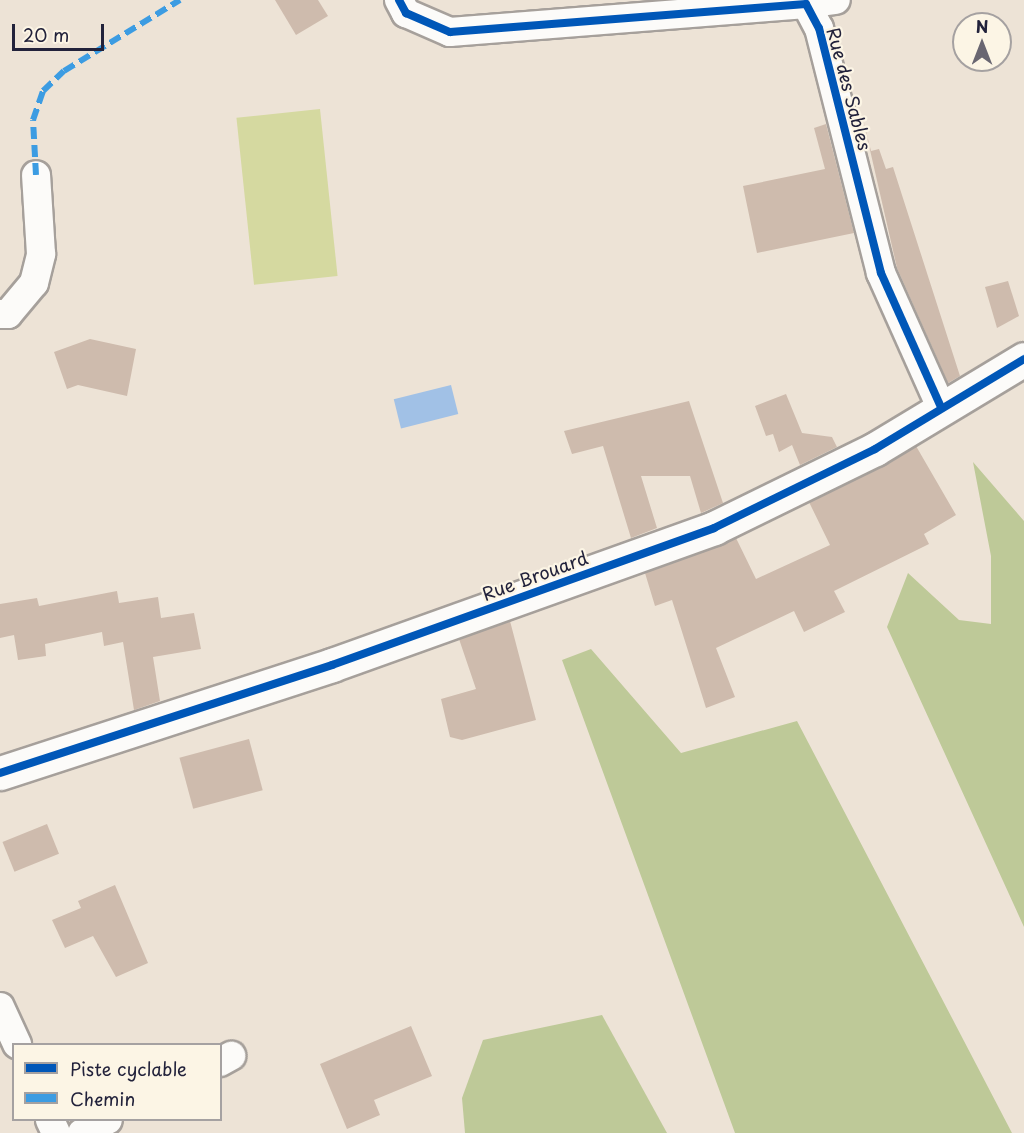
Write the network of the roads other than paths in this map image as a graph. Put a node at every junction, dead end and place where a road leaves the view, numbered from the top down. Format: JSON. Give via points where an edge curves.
{"nodes":[{"id":1,"x":399,"y":0,"type":"edge"},
{"id":2,"x":836,"y":0,"type":"edge"},
{"id":3,"x":806,"y":4,"type":"junction"},
{"id":4,"x":36,"y":175,"type":"dead end"},
{"id":5,"x":0,"y":314,"type":"edge"},
{"id":6,"x":1024,"y":359,"type":"edge"},
{"id":7,"x":941,"y":406,"type":"junction"},
{"id":8,"x":15,"y":764,"type":"edge"},
{"id":9,"x":0,"y":773,"type":"edge"},
{"id":10,"x":0,"y":1007,"type":"edge"},
{"id":11,"x":17,"y":1043,"type":"edge"},
{"id":12,"x":104,"y":1121,"type":"edge"},
{"id":13,"x":82,"y":1133,"type":"edge"}],
"edges":[{"from":1,"to":3,"type":"street","via":[[406,13],[450,32]]},
{"from":2,"to":3,"type":"street"},
{"from":3,"to":7,"type":"street","name":"Rue des Sables","via":[[819,28],[881,273]]},
{"from":4,"to":5,"type":"street","via":[[41,254],[34,283],[8,314]]},
{"from":6,"to":7,"type":"street","name":"Rue Brouard"},
{"from":7,"to":8,"type":"street","name":"Rue Brouard","via":[[875,449],[714,528],[332,665]]},
{"from":8,"to":9,"type":"street","name":"Rue Brouard"},
{"from":10,"to":11,"type":"street"},
{"from":12,"to":13,"type":"street"}]}
